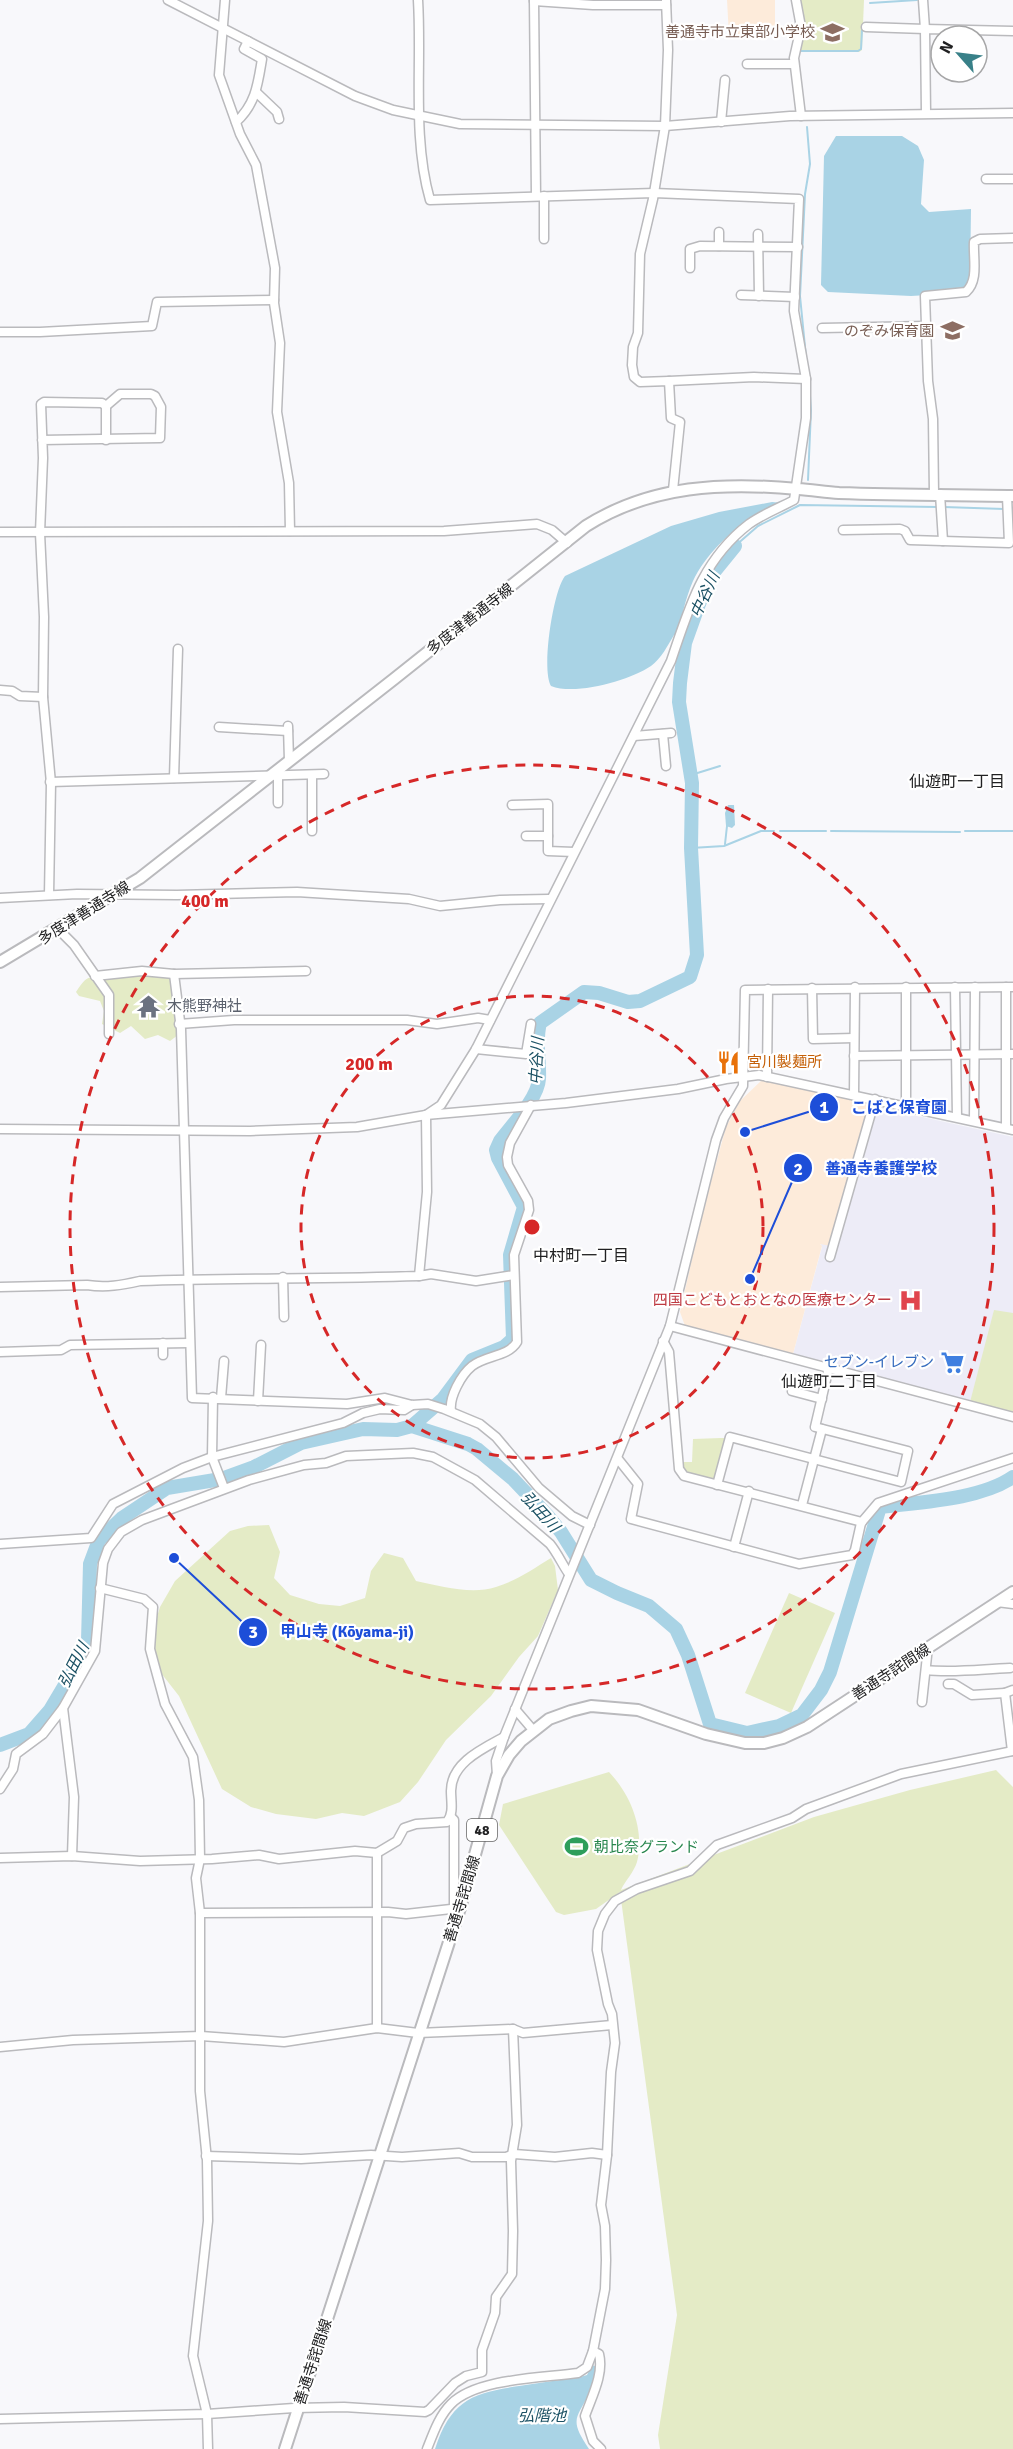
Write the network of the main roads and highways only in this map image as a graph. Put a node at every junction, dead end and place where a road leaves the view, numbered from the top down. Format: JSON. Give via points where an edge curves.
{"nodes":[{"id":1,"x":1009,"y":503,"type":"edge"},
{"id":2,"x":0,"y":962,"type":"edge"},
{"id":3,"x":1013,"y":1592,"type":"edge"},
{"id":4,"x":285,"y":2449,"type":"edge"}],
"edges":[{"from":1,"to":2,"type":"main road","name":"多度津善通寺線","via":[[796,488],[707,487],[650,496],[602,516],[164,860],[114,895]]},
{"from":3,"to":4,"type":"main road","name":"善通寺詫間線","number":"48","via":[[807,1727],[783,1738],[764,1743],[726,1740],[638,1710],[591,1706],[549,1719],[509,1755],[497,1776],[381,2155]]}]}
